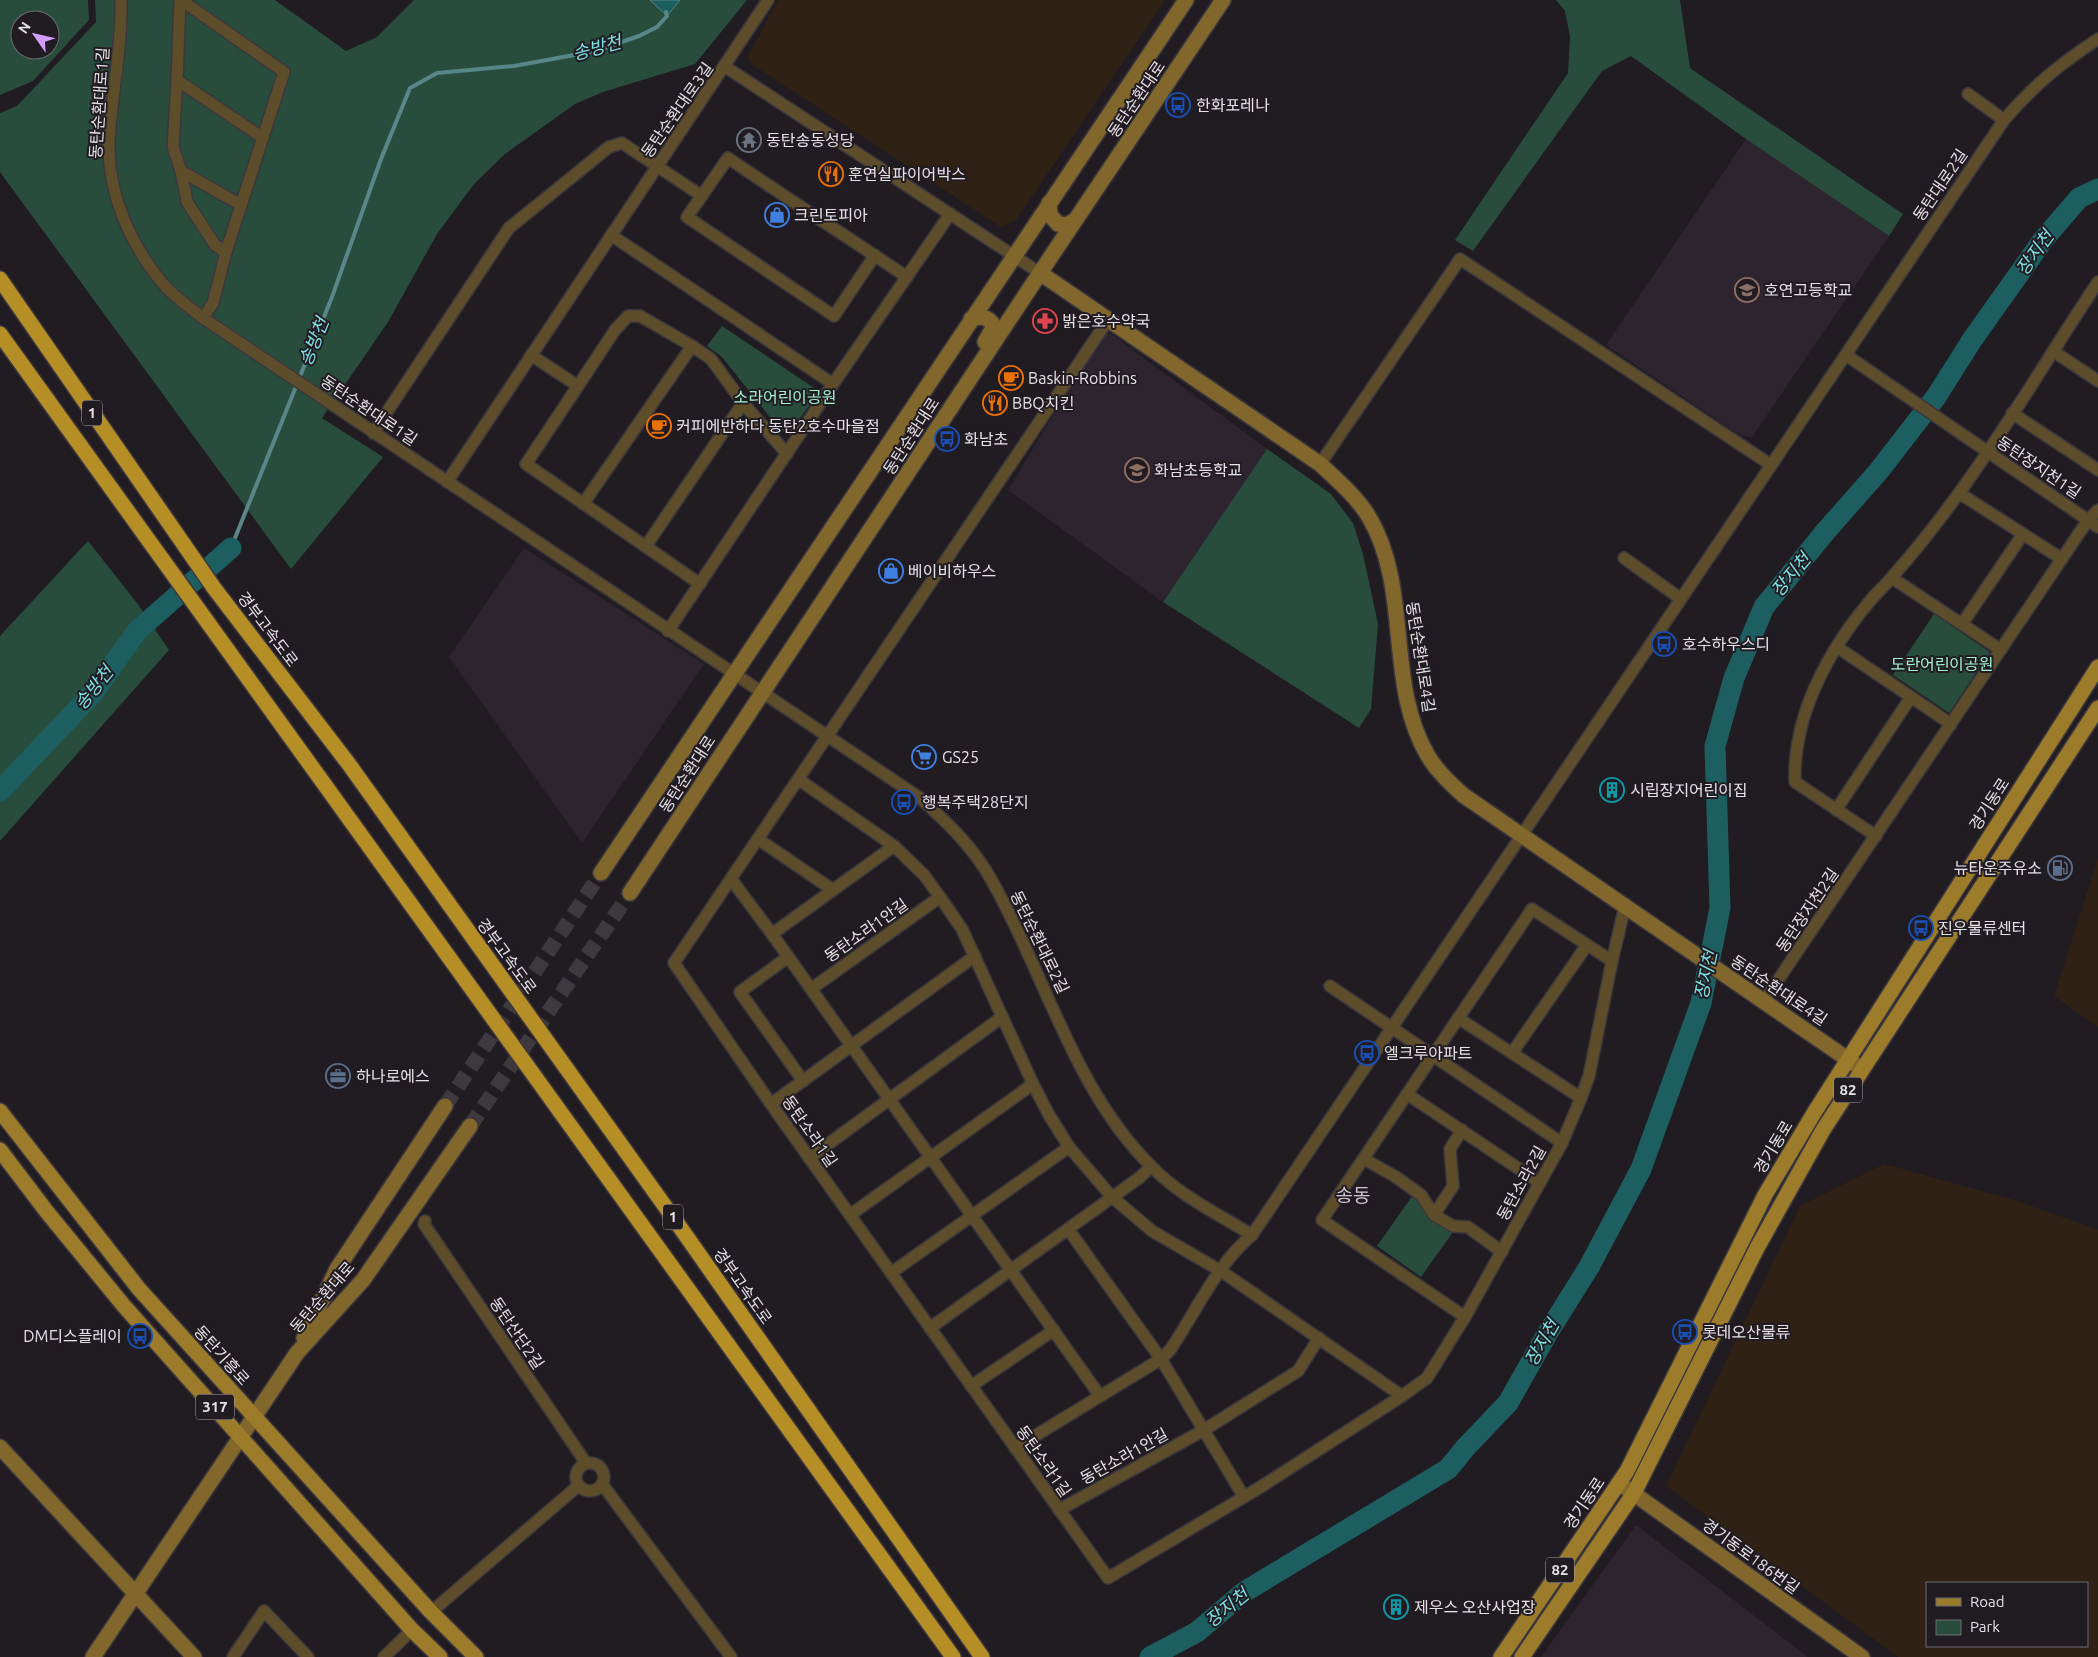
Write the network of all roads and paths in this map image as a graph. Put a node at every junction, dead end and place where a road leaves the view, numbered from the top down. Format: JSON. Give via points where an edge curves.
{"nodes":[{"id":1,"x":121,"y":0,"type":"edge"},
{"id":2,"x":180,"y":0,"type":"edge"},
{"id":3,"x":768,"y":0,"type":"edge"},
{"id":4,"x":1186,"y":0,"type":"edge"},
{"id":5,"x":1223,"y":0,"type":"edge"},
{"id":6,"x":2098,"y":40,"type":"edge"},
{"id":7,"x":724,"y":66,"type":"junction"},
{"id":8,"x":177,"y":80,"type":"junction"},
{"id":9,"x":1968,"y":94,"type":"dead end"},
{"id":10,"x":2004,"y":120,"type":"junction"},
{"id":11,"x":263,"y":138,"type":"junction"},
{"id":12,"x":657,"y":167,"type":"junction"},
{"id":13,"x":181,"y":171,"type":"junction"},
{"id":14,"x":702,"y":196,"type":"junction"},
{"id":15,"x":1049,"y":203,"type":"junction"},
{"id":16,"x":241,"y":204,"type":"junction"},
{"id":17,"x":950,"y":214,"type":"junction"},
{"id":18,"x":1074,"y":221,"type":"junction"},
{"id":19,"x":611,"y":236,"type":"junction"},
{"id":20,"x":226,"y":252,"type":"junction"},
{"id":21,"x":875,"y":255,"type":"junction"},
{"id":22,"x":1013,"y":256,"type":"junction"},
{"id":23,"x":1040,"y":273,"type":"junction"},
{"id":24,"x":907,"y":277,"type":"junction"},
{"id":25,"x":0,"y":279,"type":"edge"},
{"id":26,"x":2098,"y":282,"type":"edge"},
{"id":27,"x":203,"y":318,"type":"junction"},
{"id":28,"x":971,"y":319,"type":"junction"},
{"id":29,"x":1108,"y":320,"type":"junction"},
{"id":30,"x":0,"y":334,"type":"edge"},
{"id":31,"x":692,"y":346,"type":"junction"},
{"id":32,"x":2053,"y":351,"type":"junction"},
{"id":33,"x":1846,"y":354,"type":"junction"},
{"id":34,"x":531,"y":355,"type":"junction"},
{"id":35,"x":2098,"y":381,"type":"edge"},
{"id":36,"x":833,"y":384,"type":"junction"},
{"id":37,"x":578,"y":386,"type":"junction"},
{"id":38,"x":743,"y":403,"type":"junction"},
{"id":39,"x":2012,"y":413,"type":"junction"},
{"id":40,"x":942,"y":420,"type":"junction"},
{"id":41,"x":374,"y":433,"type":"junction"},
{"id":42,"x":1988,"y":452,"type":"junction"},
{"id":43,"x":787,"y":454,"type":"junction"},
{"id":44,"x":1320,"y":464,"type":"junction"},
{"id":45,"x":1771,"y":466,"type":"junction"},
{"id":46,"x":2098,"y":470,"type":"edge"},
{"id":47,"x":447,"y":482,"type":"junction"},
{"id":48,"x":1959,"y":493,"type":"junction"},
{"id":49,"x":583,"y":504,"type":"junction"},
{"id":50,"x":2098,"y":510,"type":"edge"},
{"id":51,"x":2093,"y":524,"type":"edge"},
{"id":52,"x":2023,"y":534,"type":"junction"},
{"id":53,"x":646,"y":546,"type":"junction"},
{"id":54,"x":1624,"y":558,"type":"dead end"},
{"id":55,"x":2062,"y":560,"type":"junction"},
{"id":56,"x":1892,"y":578,"type":"junction"},
{"id":57,"x":700,"y":584,"type":"junction"},
{"id":58,"x":1681,"y":599,"type":"junction"},
{"id":59,"x":1962,"y":624,"type":"junction"},
{"id":60,"x":668,"y":631,"type":"junction"},
{"id":61,"x":1837,"y":647,"type":"junction"},
{"id":62,"x":2001,"y":650,"type":"junction"},
{"id":63,"x":2098,"y":667,"type":"edge"},
{"id":64,"x":734,"y":675,"type":"junction"},
{"id":65,"x":762,"y":694,"type":"junction"},
{"id":66,"x":1911,"y":697,"type":"junction"},
{"id":67,"x":2098,"y":708,"type":"edge"},
{"id":68,"x":1951,"y":724,"type":"junction"},
{"id":69,"x":827,"y":737,"type":"junction"},
{"id":70,"x":798,"y":779,"type":"junction"},
{"id":71,"x":1836,"y":810,"type":"junction"},
{"id":72,"x":1521,"y":835,"type":"junction"},
{"id":73,"x":1876,"y":836,"type":"junction"},
{"id":74,"x":758,"y":838,"type":"junction"},
{"id":75,"x":894,"y":846,"type":"junction"},
{"id":76,"x":601,"y":873,"type":"tunnel mouth"},
{"id":77,"x":731,"y":879,"type":"junction"},
{"id":78,"x":833,"y":890,"type":"junction"},
{"id":79,"x":630,"y":893,"type":"tunnel mouth"},
{"id":80,"x":940,"y":897,"type":"junction"},
{"id":81,"x":1625,"y":906,"type":"junction"},
{"id":82,"x":772,"y":934,"type":"junction"},
{"id":83,"x":1587,"y":945,"type":"junction"},
{"id":84,"x":975,"y":956,"type":"junction"},
{"id":85,"x":788,"y":957,"type":"junction"},
{"id":86,"x":1612,"y":961,"type":"junction"},
{"id":87,"x":1330,"y":986,"type":"dead end"},
{"id":88,"x":811,"y":989,"type":"junction"},
{"id":89,"x":1764,"y":1001,"type":"junction"},
{"id":90,"x":1002,"y":1016,"type":"junction"},
{"id":91,"x":1458,"y":1018,"type":"junction"},
{"id":92,"x":1392,"y":1028,"type":"junction"},
{"id":93,"x":851,"y":1046,"type":"junction"},
{"id":94,"x":1512,"y":1053,"type":"junction"},
{"id":95,"x":1433,"y":1056,"type":"junction"},
{"id":96,"x":1847,"y":1058,"type":"junction"},
{"id":97,"x":1862,"y":1069,"type":"junction"},
{"id":98,"x":803,"y":1081,"type":"junction"},
{"id":99,"x":1033,"y":1084,"type":"junction"},
{"id":100,"x":1407,"y":1094,"type":"junction"},
{"id":101,"x":1581,"y":1098,"type":"junction"},
{"id":102,"x":890,"y":1099,"type":"junction"},
{"id":103,"x":771,"y":1104,"type":"junction"},
{"id":104,"x":445,"y":1106,"type":"tunnel mouth"},
{"id":105,"x":0,"y":1111,"type":"edge"},
{"id":106,"x":470,"y":1126,"type":"tunnel mouth"},
{"id":107,"x":1462,"y":1130,"type":"junction"},
{"id":108,"x":1562,"y":1143,"type":"junction"},
{"id":109,"x":1069,"y":1147,"type":"junction"},
{"id":110,"x":0,"y":1150,"type":"edge"},
{"id":111,"x":931,"y":1157,"type":"junction"},
{"id":112,"x":809,"y":1158,"type":"junction"},
{"id":113,"x":1364,"y":1159,"type":"junction"},
{"id":114,"x":1151,"y":1167,"type":"junction"},
{"id":115,"x":1540,"y":1183,"type":"junction"},
{"id":116,"x":1112,"y":1197,"type":"junction"},
{"id":117,"x":850,"y":1215,"type":"junction"},
{"id":118,"x":1434,"y":1215,"type":"junction"},
{"id":119,"x":972,"y":1216,"type":"junction"},
{"id":120,"x":425,"y":1221,"type":"dead end"},
{"id":121,"x":1068,"y":1229,"type":"junction"},
{"id":122,"x":1252,"y":1235,"type":"junction"},
{"id":123,"x":1502,"y":1252,"type":"junction"},
{"id":124,"x":1011,"y":1270,"type":"junction"},
{"id":125,"x":1221,"y":1271,"type":"junction"},
{"id":126,"x":891,"y":1273,"type":"junction"},
{"id":127,"x":1465,"y":1317,"type":"junction"},
{"id":128,"x":930,"y":1328,"type":"junction"},
{"id":129,"x":1054,"y":1330,"type":"junction"},
{"id":130,"x":1319,"y":1338,"type":"junction"},
{"id":131,"x":297,"y":1353,"type":"junction"},
{"id":132,"x":1161,"y":1359,"type":"junction"},
{"id":133,"x":971,"y":1386,"type":"junction"},
{"id":134,"x":1100,"y":1396,"type":"junction"},
{"id":135,"x":1402,"y":1396,"type":"junction"},
{"id":136,"x":254,"y":1416,"type":"junction"},
{"id":137,"x":1204,"y":1430,"type":"junction"},
{"id":138,"x":241,"y":1436,"type":"junction"},
{"id":139,"x":0,"y":1447,"type":"edge"},
{"id":140,"x":1015,"y":1448,"type":"junction"},
{"id":141,"x":586,"y":1463,"type":"junction"},
{"id":142,"x":1619,"y":1483,"type":"junction"},
{"id":143,"x":602,"y":1484,"type":"junction"},
{"id":144,"x":578,"y":1486,"type":"junction"},
{"id":145,"x":1634,"y":1493,"type":"junction"},
{"id":146,"x":1244,"y":1497,"type":"junction"},
{"id":147,"x":1059,"y":1510,"type":"junction"},
{"id":148,"x":136,"y":1594,"type":"junction"},
{"id":149,"x":431,"y":1612,"type":"junction"},
{"id":150,"x":412,"y":1630,"type":"junction"},
{"id":151,"x":93,"y":1657,"type":"edge"},
{"id":152,"x":194,"y":1657,"type":"edge"},
{"id":153,"x":233,"y":1657,"type":"edge"},
{"id":154,"x":308,"y":1657,"type":"edge"},
{"id":155,"x":384,"y":1657,"type":"edge"},
{"id":156,"x":440,"y":1657,"type":"edge"},
{"id":157,"x":476,"y":1657,"type":"edge"},
{"id":158,"x":732,"y":1657,"type":"edge"},
{"id":159,"x":953,"y":1657,"type":"edge"},
{"id":160,"x":982,"y":1657,"type":"edge"},
{"id":161,"x":1501,"y":1657,"type":"edge"},
{"id":162,"x":1522,"y":1657,"type":"edge"},
{"id":163,"x":1862,"y":1657,"type":"edge"}],
"edges":[{"from":1,"to":27,"type":"street","name":"동탄순환대로1길","via":[[109,142],[118,201],[132,238],[153,271],[166,288]]},
{"from":2,"to":8,"type":"street"},
{"from":2,"to":11,"type":"street","via":[[284,72]]},
{"from":3,"to":7,"type":"street"},
{"from":4,"to":15,"type":"main road","name":"동탄순환대로"},
{"from":5,"to":18,"type":"main road","name":"동탄순환대로"},
{"from":6,"to":10,"type":"street","name":"동탄대로2길","via":[[2043,78]]},
{"from":7,"to":12,"type":"street","name":"동탄순환대로3길"},
{"from":7,"to":17,"type":"street","name":"동탄순환대로3길"},
{"from":8,"to":11,"type":"street"},
{"from":8,"to":13,"type":"street","via":[[173,147]]},
{"from":9,"to":10,"type":"street"},
{"from":10,"to":33,"type":"street","name":"동탄대로2길"},
{"from":11,"to":16,"type":"street"},
{"from":12,"to":14,"type":"street"},
{"from":12,"to":19,"type":"street","name":"동탄순환대로3길"},
{"from":12,"to":41,"type":"street","via":[[622,143],[609,147],[509,228]]},
{"from":13,"to":16,"type":"street"},
{"from":13,"to":20,"type":"street","via":[[187,202],[216,245]]},
{"from":14,"to":21,"type":"street","via":[[728,158]]},
{"from":14,"to":21,"type":"street","via":[[687,217],[834,316]]},
{"from":15,"to":18,"type":"main road","via":[[1050,215],[1058,224]]},
{"from":15,"to":22,"type":"main road","name":"동탄순환대로"},
{"from":16,"to":20,"type":"street"},
{"from":17,"to":22,"type":"street","name":"동탄순환대로3길"},
{"from":17,"to":24,"type":"street"},
{"from":18,"to":23,"type":"main road","name":"동탄순환대로"},
{"from":19,"to":34,"type":"street","name":"동탄순환대로3길"},
{"from":19,"to":36,"type":"street"},
{"from":20,"to":27,"type":"street","via":[[213,303]]},
{"from":21,"to":24,"type":"street"},
{"from":22,"to":23,"type":"street","name":"동탄순환대로3길"},
{"from":22,"to":28,"type":"main road","name":"동탄순환대로"},
{"from":23,"to":29,"type":"main road","name":"동탄순환대로4길"},
{"from":23,"to":40,"type":"main road","name":"동탄순환대로"},
{"from":24,"to":36,"type":"street"},
{"from":25,"to":160,"type":"highway","name":"경부고속도로","number":"1","via":[[214,588],[348,763],[688,1238]]},
{"from":26,"to":32,"type":"street"},
{"from":27,"to":41,"type":"street","name":"동탄순환대로1길"},
{"from":28,"to":40,"type":"main road","via":[[986,318],[994,326],[961,380]]},
{"from":28,"to":64,"type":"main road","name":"동탄순환대로"},
{"from":29,"to":44,"type":"main road","name":"동탄순환대로4길"},
{"from":29,"to":69,"type":"street","name":"동탄소라1길"},
{"from":30,"to":159,"type":"highway","number":"1"},
{"from":31,"to":37,"type":"street","via":[[640,316],[628,316]]},
{"from":31,"to":38,"type":"street","via":[[711,359]]},
{"from":31,"to":49,"type":"street"},
{"from":32,"to":35,"type":"street"},
{"from":32,"to":39,"type":"street"},
{"from":33,"to":42,"type":"street","name":"동탄장지천1길"},
{"from":33,"to":45,"type":"street","name":"동탄대로2길"},
{"from":34,"to":37,"type":"street"},
{"from":34,"to":47,"type":"street","name":"동탄순환대로3길"},
{"from":36,"to":43,"type":"street"},
{"from":37,"to":49,"type":"street","via":[[526,464]]},
{"from":38,"to":43,"type":"street"},
{"from":38,"to":53,"type":"street"},
{"from":39,"to":42,"type":"street"},
{"from":39,"to":46,"type":"street"},
{"from":40,"to":65,"type":"main road","name":"동탄순환대로"},
{"from":41,"to":47,"type":"street","name":"동탄순환대로1길"},
{"from":42,"to":48,"type":"street"},
{"from":42,"to":51,"type":"street","name":"동탄장지천1길"},
{"from":43,"to":57,"type":"street"},
{"from":44,"to":45,"type":"street","via":[[1460,259]]},
{"from":44,"to":72,"type":"main road","name":"동탄순환대로4길","via":[[1368,516],[1382,544],[1390,574],[1406,698],[1413,725],[1427,755],[1441,775],[1463,795]]},
{"from":45,"to":58,"type":"street","name":"동탄대로2길"},
{"from":47,"to":60,"type":"street","name":"동탄순환대로1길"},
{"from":48,"to":52,"type":"street"},
{"from":48,"to":56,"type":"street"},
{"from":49,"to":53,"type":"street"},
{"from":50,"to":51,"type":"street","name":"동탄장지천2길"},
{"from":51,"to":55,"type":"street","name":"동탄장지천2길"},
{"from":52,"to":55,"type":"street"},
{"from":52,"to":59,"type":"street"},
{"from":53,"to":57,"type":"street"},
{"from":54,"to":58,"type":"street"},
{"from":55,"to":62,"type":"street","name":"동탄장지천2길"},
{"from":56,"to":59,"type":"street"},
{"from":56,"to":61,"type":"street","via":[[1861,612]]},
{"from":57,"to":60,"type":"street"},
{"from":58,"to":72,"type":"street","name":"동탄대로2길"},
{"from":59,"to":62,"type":"street"},
{"from":60,"to":64,"type":"street","name":"동탄순환대로1길"},
{"from":61,"to":66,"type":"street"},
{"from":61,"to":71,"type":"street","via":[[1815,686],[1794,763],[1795,782]]},
{"from":62,"to":68,"type":"street","name":"동탄장지천2길"},
{"from":63,"to":96,"type":"main road","name":"경기동로","number":"82"},
{"from":64,"to":65,"type":"street","name":"동탄순환대로1길"},
{"from":64,"to":76,"type":"main road","name":"동탄순환대로"},
{"from":65,"to":69,"type":"street","name":"동탄순환대로2길"},
{"from":65,"to":79,"type":"main road","name":"동탄순환대로"},
{"from":66,"to":68,"type":"street"},
{"from":66,"to":71,"type":"street"},
{"from":67,"to":97,"type":"main road","number":"82"},
{"from":68,"to":73,"type":"street","name":"동탄장지천2길"},
{"from":69,"to":70,"type":"street","name":"동탄소라1길"},
{"from":69,"to":114,"type":"street","name":"동탄순환대로2길","via":[[920,798],[954,829],[974,853],[1017,928],[1092,1087]]},
{"from":70,"to":74,"type":"street","name":"동탄소라1길"},
{"from":70,"to":75,"type":"street"},
{"from":71,"to":73,"type":"street"},
{"from":72,"to":81,"type":"main road","name":"동탄순환대로4길"},
{"from":72,"to":92,"type":"street","name":"동탄대로2길"},
{"from":73,"to":89,"type":"street","name":"동탄장지천2길"},
{"from":74,"to":77,"type":"street","name":"동탄소라1길"},
{"from":74,"to":78,"type":"street"},
{"from":75,"to":78,"type":"street"},
{"from":75,"to":80,"type":"street","via":[[924,875]]},
{"from":77,"to":82,"type":"street"},
{"from":77,"to":103,"type":"street","name":"동탄소라1길","via":[[674,964]]},
{"from":78,"to":82,"type":"street"},
{"from":80,"to":84,"type":"street","via":[[962,929]]},
{"from":80,"to":88,"type":"street","name":"동탄소라1안길"},
{"from":81,"to":86,"type":"street","name":"동탄소라2길"},
{"from":81,"to":89,"type":"main road","name":"동탄순환대로4길"},
{"from":82,"to":85,"type":"street"},
{"from":83,"to":86,"type":"street"},
{"from":83,"to":91,"type":"street","via":[[1532,910]]},
{"from":83,"to":94,"type":"street"},
{"from":84,"to":90,"type":"street"},
{"from":84,"to":93,"type":"street"},
{"from":85,"to":88,"type":"street"},
{"from":85,"to":98,"type":"street","via":[[740,992]]},
{"from":86,"to":101,"type":"street","name":"동탄소라2길","via":[[1589,1076]]},
{"from":87,"to":92,"type":"street"},
{"from":88,"to":93,"type":"street"},
{"from":89,"to":96,"type":"main road","name":"동탄순환대로4길"},
{"from":90,"to":99,"type":"street"},
{"from":90,"to":102,"type":"street"},
{"from":91,"to":94,"type":"street"},
{"from":91,"to":95,"type":"street"},
{"from":92,"to":95,"type":"street"},
{"from":92,"to":122,"type":"street","name":"동탄대로2길"},
{"from":93,"to":98,"type":"street"},
{"from":93,"to":102,"type":"street"},
{"from":94,"to":101,"type":"street"},
{"from":95,"to":100,"type":"street"},
{"from":95,"to":108,"type":"street"},
{"from":96,"to":97,"type":"main road","name":"동탄순환대로4길"},
{"from":96,"to":142,"type":"main road","name":"경기동로","number":"82","via":[[1765,1195]]},
{"from":97,"to":145,"type":"main road","number":"82","via":[[1823,1130],[1757,1248]]},
{"from":98,"to":103,"type":"street"},
{"from":99,"to":109,"type":"street"},
{"from":99,"to":111,"type":"street"},
{"from":100,"to":107,"type":"street"},
{"from":100,"to":113,"type":"street"},
{"from":101,"to":108,"type":"street","name":"동탄소라2길"},
{"from":102,"to":111,"type":"street"},
{"from":102,"to":112,"type":"street"},
{"from":103,"to":112,"type":"street","name":"동탄소라1길"},
{"from":104,"to":131,"type":"main road","name":"동탄순환대로","via":[[337,1269]]},
{"from":105,"to":136,"type":"main road","name":"동탄기흥로","number":"317","via":[[139,1289]]},
{"from":106,"to":131,"type":"main road","name":"동탄순환대로","via":[[363,1280]]},
{"from":107,"to":115,"type":"street"},
{"from":107,"to":118,"type":"street","via":[[1450,1149],[1453,1186]]},
{"from":108,"to":115,"type":"street","name":"동탄소라2길"},
{"from":109,"to":116,"type":"street"},
{"from":109,"to":119,"type":"street"},
{"from":110,"to":138,"type":"main road","number":"317","via":[[124,1306]]},
{"from":111,"to":117,"type":"street"},
{"from":111,"to":119,"type":"street"},
{"from":112,"to":117,"type":"street","name":"동탄소라1길"},
{"from":113,"to":118,"type":"street","via":[[1420,1195]]},
{"from":113,"to":127,"type":"street","via":[[1322,1220]]},
{"from":114,"to":116,"type":"street"},
{"from":114,"to":122,"type":"street","name":"동탄순환대로2길","via":[[1174,1187]]},
{"from":115,"to":123,"type":"street","name":"동탄소라2길"},
{"from":116,"to":121,"type":"street"},
{"from":116,"to":125,"type":"street","via":[[1152,1231]]},
{"from":117,"to":126,"type":"street","name":"동탄소라1길"},
{"from":118,"to":123,"type":"street","via":[[1452,1226],[1468,1227]]},
{"from":119,"to":124,"type":"street"},
{"from":119,"to":126,"type":"street"},
{"from":120,"to":141,"type":"street","name":"동탄산단2길"},
{"from":121,"to":124,"type":"street"},
{"from":121,"to":132,"type":"street"},
{"from":122,"to":125,"type":"street","via":[[1238,1247]]},
{"from":123,"to":127,"type":"street","name":"동탄소라2길"},
{"from":124,"to":128,"type":"street"},
{"from":124,"to":129,"type":"street"},
{"from":125,"to":130,"type":"street"},
{"from":125,"to":132,"type":"street"},
{"from":126,"to":128,"type":"street","name":"동탄소라1길"},
{"from":127,"to":135,"type":"street","name":"동탄소라1길","via":[[1428,1378]]},
{"from":128,"to":133,"type":"street","name":"동탄소라1길"},
{"from":129,"to":133,"type":"street"},
{"from":129,"to":134,"type":"street"},
{"from":130,"to":135,"type":"street"},
{"from":130,"to":137,"type":"street","name":"동탄소라1안길","via":[[1298,1371]]},
{"from":131,"to":136,"type":"main road"},
{"from":132,"to":134,"type":"street"},
{"from":132,"to":137,"type":"street"},
{"from":133,"to":140,"type":"street","name":"동탄소라1길"},
{"from":134,"to":140,"type":"street"},
{"from":135,"to":146,"type":"street","name":"동탄소라1길"},
{"from":136,"to":138,"type":"main road"},
{"from":136,"to":149,"type":"main road","name":"동탄기흥로","number":"317"},
{"from":137,"to":146,"type":"street"},
{"from":137,"to":147,"type":"street","name":"동탄소라1안길"},
{"from":138,"to":148,"type":"main road"},
{"from":138,"to":150,"type":"main road","number":"317"},
{"from":139,"to":148,"type":"main road"},
{"from":140,"to":147,"type":"street","name":"동탄소라1길"},
{"from":141,"to":143,"type":"street","via":[[593,1462],[601,1468]]},
{"from":141,"to":144,"type":"street","via":[[576,1471]]},
{"from":142,"to":145,"type":"main road","name":"경기동로186번길"},
{"from":142,"to":161,"type":"main road","name":"경기동로","number":"82"},
{"from":143,"to":144,"type":"street","via":[[592,1491]]},
{"from":143,"to":158,"type":"street"},
{"from":144,"to":149,"type":"street"},
{"from":145,"to":162,"type":"main road","number":"82"},
{"from":145,"to":163,"type":"main road","name":"경기동로186번길"},
{"from":146,"to":147,"type":"street","name":"동탄소라1길","via":[[1108,1578]]},
{"from":148,"to":151,"type":"main road"},
{"from":148,"to":152,"type":"main road"},
{"from":149,"to":157,"type":"main road","name":"동탄기흥로","number":"317"},
{"from":150,"to":155,"type":"street"},
{"from":150,"to":156,"type":"main road","number":"317"},
{"from":153,"to":154,"type":"street","via":[[264,1611]]}]}
